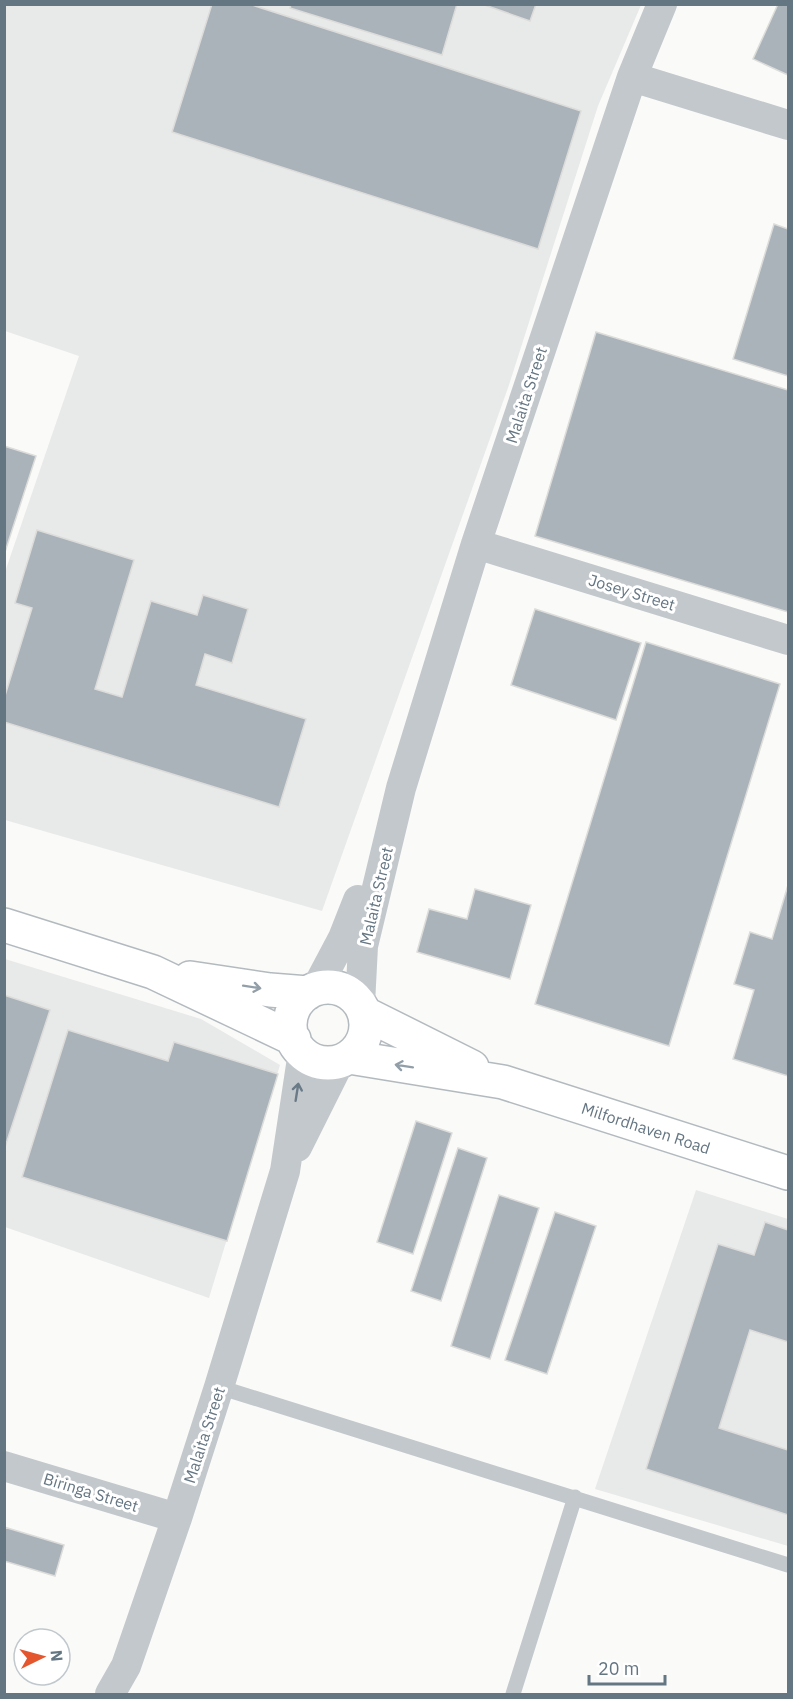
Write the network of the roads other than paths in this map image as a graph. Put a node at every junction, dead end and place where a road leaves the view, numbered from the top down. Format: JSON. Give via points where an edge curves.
{"nodes":[{"id":1,"x":662,"y":4,"type":"edge"},
{"id":2,"x":632,"y":77,"type":"junction"},
{"id":3,"x":789,"y":125,"type":"edge"},
{"id":4,"x":476,"y":544,"type":"junction"},
{"id":5,"x":789,"y":640,"type":"edge"},
{"id":6,"x":401,"y":789,"type":"junction"},
{"id":7,"x":4,"y":925,"type":"edge"},
{"id":8,"x":153,"y":972,"type":"junction"},
{"id":9,"x":312,"y":991,"type":"junction"},
{"id":10,"x":362,"y":1008,"type":"junction"},
{"id":11,"x":298,"y":1046,"type":"junction"},
{"id":12,"x":344,"y":1059,"type":"junction"},
{"id":13,"x":503,"y":1082,"type":"junction"},
{"id":14,"x":285,"y":1171,"type":"junction"},
{"id":15,"x":789,"y":1173,"type":"edge"},
{"id":16,"x":219,"y":1387,"type":"junction"},
{"id":17,"x":4,"y":1466,"type":"edge"},
{"id":18,"x":575,"y":1497,"type":"junction"},
{"id":19,"x":177,"y":1518,"type":"junction"},
{"id":20,"x":789,"y":1565,"type":"edge"},
{"id":21,"x":110,"y":1695,"type":"edge"},
{"id":22,"x":513,"y":1695,"type":"edge"}],
"edges":[{"from":1,"to":2,"type":"street","name":"Malaita Street"},
{"from":2,"to":3,"type":"street"},
{"from":2,"to":4,"type":"street","name":"Malaita Street"},
{"from":4,"to":5,"type":"street","name":"Josey Street"},
{"from":4,"to":6,"type":"street","name":"Malaita Street"},
{"from":6,"to":9,"type":"street","name":"Malaita Street","via":[[343,938]]},
{"from":6,"to":10,"type":"street","name":"Malaita Street","via":[[363,946]]},
{"from":7,"to":8,"type":"main road"},
{"from":8,"to":9,"type":"main road","one_way":true,"via":[[270,990]]},
{"from":8,"to":11,"type":"main road"},
{"from":9,"to":10,"type":"main road","via":[[336,987],[354,996]]},
{"from":9,"to":11,"type":"main road","via":[[294,1008],[291,1029]]},
{"from":10,"to":12,"type":"main road","via":[[364,1038]]},
{"from":10,"to":13,"type":"main road","name":"Milfordhaven Road"},
{"from":11,"to":12,"type":"main road","via":[[314,1060]]},
{"from":14,"to":11,"type":"street","name":"Malaita Street","one_way":true},
{"from":13,"to":12,"type":"main road","name":"Milfordhaven Road","one_way":true},
{"from":12,"to":14,"type":"street","name":"Malaita Street"},
{"from":13,"to":15,"type":"main road","name":"Milfordhaven Road"},
{"from":14,"to":16,"type":"street","name":"Malaita Street"},
{"from":16,"to":18,"type":"lane"},
{"from":16,"to":19,"type":"street","name":"Malaita Street"},
{"from":17,"to":19,"type":"street","name":"Biringa Street"},
{"from":18,"to":20,"type":"lane"},
{"from":18,"to":22,"type":"lane"},
{"from":19,"to":21,"type":"street","name":"Malaita Street","via":[[126,1666]]}]}
